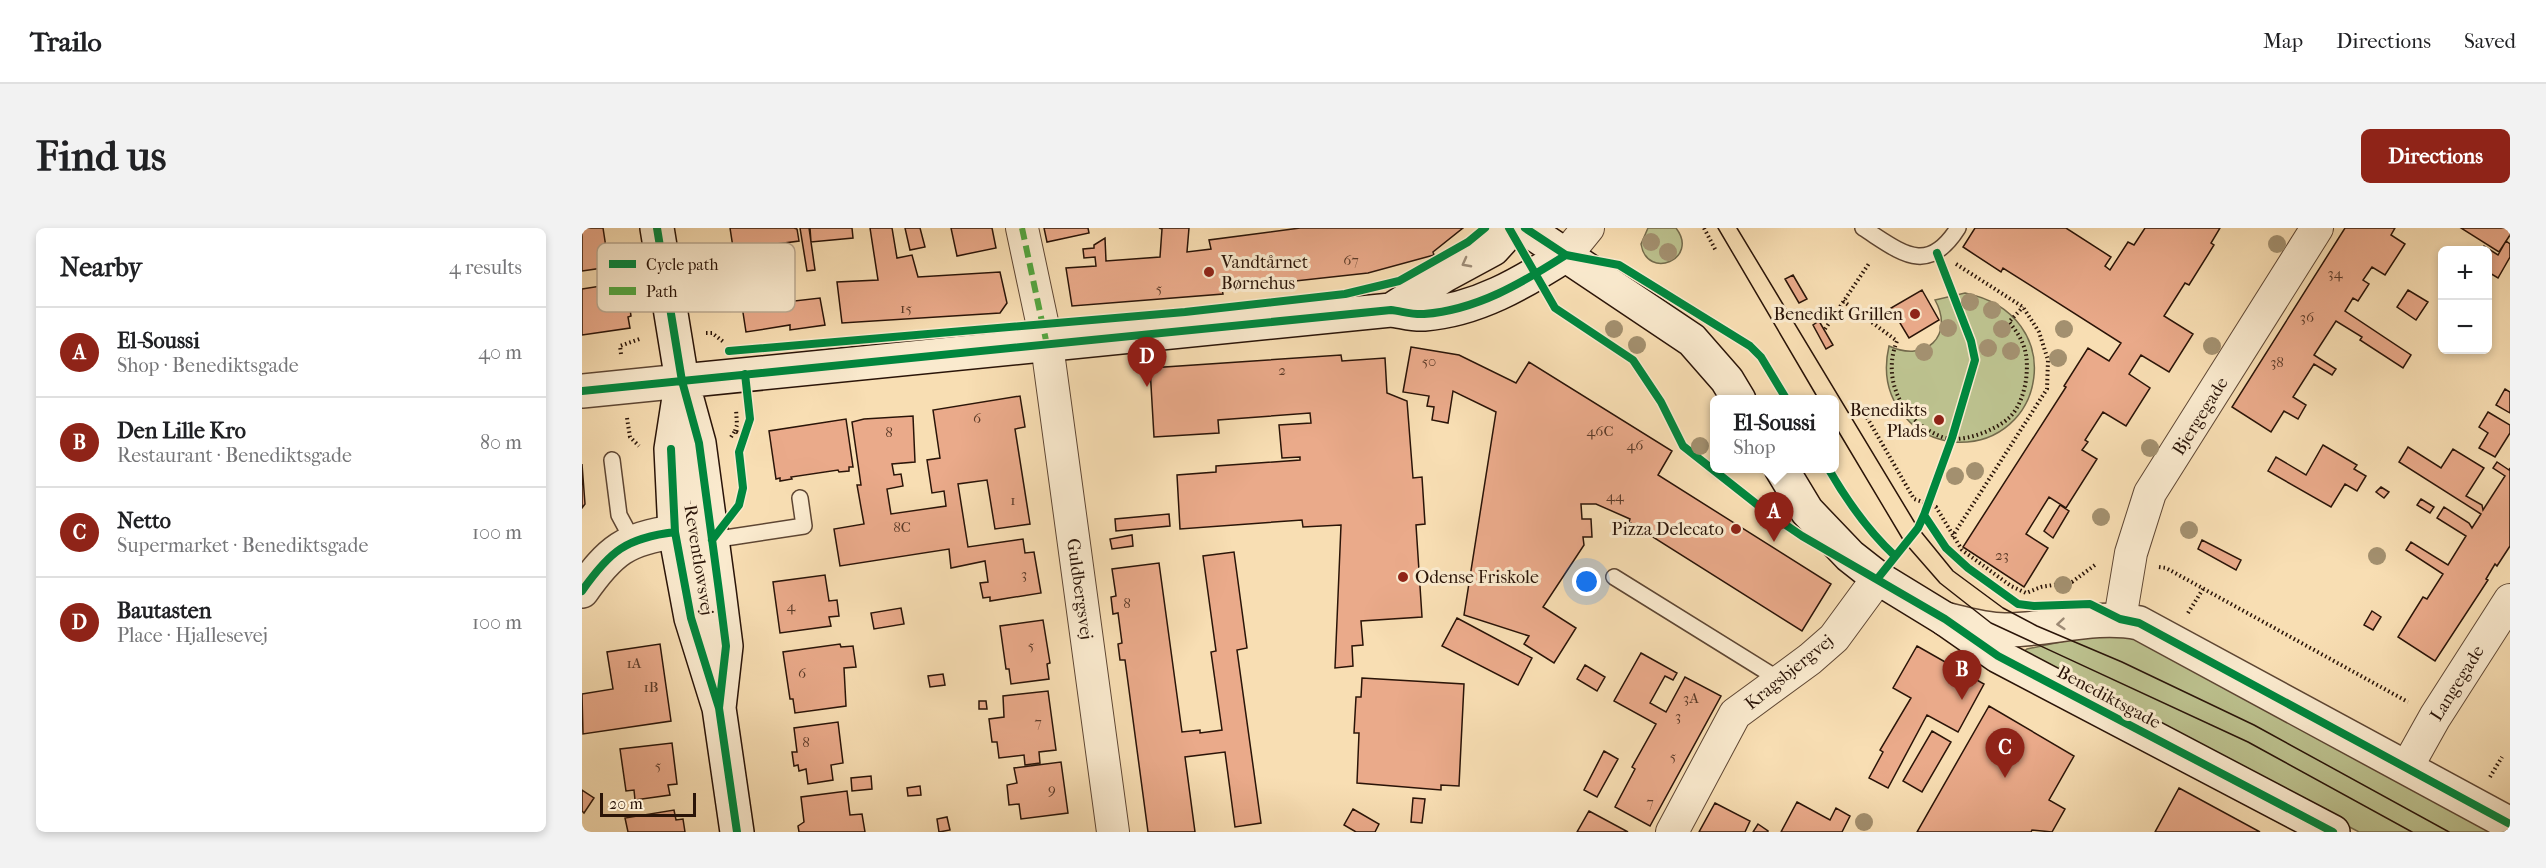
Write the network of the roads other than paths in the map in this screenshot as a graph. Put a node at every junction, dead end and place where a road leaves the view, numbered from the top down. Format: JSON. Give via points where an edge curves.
{"nodes":[{"id":1,"x":657,"y":228,"type":"edge"},
{"id":2,"x":1022,"y":228,"type":"edge"},
{"id":3,"x":1512,"y":228,"type":"edge"},
{"id":4,"x":1525,"y":228,"type":"edge"},
{"id":5,"x":1588,"y":228,"type":"edge"},
{"id":6,"x":1863,"y":228,"type":"edge"},
{"id":7,"x":1893,"y":228,"type":"edge"},
{"id":8,"x":1959,"y":228,"type":"edge"},
{"id":9,"x":2318,"y":228,"type":"edge"},
{"id":10,"x":1884,"y":241,"type":"junction"},
{"id":11,"x":659,"y":243,"type":"edge"},
{"id":12,"x":1566,"y":255,"type":"junction"},
{"id":13,"x":1391,"y":310,"type":"junction"},
{"id":14,"x":671,"y":312,"type":"edge"},
{"id":15,"x":1047,"y":345,"type":"junction"},
{"id":16,"x":682,"y":381,"type":"junction"},
{"id":17,"x":582,"y":390,"type":"edge"},
{"id":18,"x":1736,"y":395,"type":"edge"},
{"id":19,"x":612,"y":459,"type":"dead end"},
{"id":20,"x":1784,"y":473,"type":"edge"},
{"id":21,"x":800,"y":498,"type":"dead end"},
{"id":22,"x":675,"y":532,"type":"junction"},
{"id":23,"x":712,"y":540,"type":"junction"},
{"id":24,"x":633,"y":541,"type":"junction"},
{"id":25,"x":1614,"y":577,"type":"dead end"},
{"id":26,"x":1878,"y":578,"type":"junction"},
{"id":27,"x":582,"y":591,"type":"edge"},
{"id":28,"x":2510,"y":600,"type":"edge"},
{"id":29,"x":1945,"y":619,"type":"junction"},
{"id":30,"x":2120,"y":619,"type":"junction"},
{"id":31,"x":1780,"y":680,"type":"junction"},
{"id":32,"x":719,"y":708,"type":"junction"},
{"id":33,"x":2406,"y":767,"type":"junction"},
{"id":34,"x":2510,"y":824,"type":"edge"},
{"id":35,"x":737,"y":832,"type":"edge"},
{"id":36,"x":1113,"y":832,"type":"edge"},
{"id":37,"x":1672,"y":832,"type":"edge"},
{"id":38,"x":2333,"y":832,"type":"edge"}],
"edges":[{"from":1,"to":11,"type":"main road"},
{"from":2,"to":15,"type":"street","name":"Guldbergsvej"},
{"from":3,"to":13,"type":"main road","one_way":true,"via":[[1493,249]]},
{"from":4,"to":12,"type":"main road"},
{"from":5,"to":12,"type":"street"},
{"from":6,"to":10,"type":"lane"},
{"from":7,"to":10,"type":"lane"},
{"from":8,"to":10,"type":"lane","via":[[1937,253],[1905,254]]},
{"from":9,"to":30,"type":"street","name":"Bjergegade","via":[[2150,493],[2131,553]]},
{"from":12,"to":13,"type":"main road","via":[[1515,287],[1470,305],[1422,315]]},
{"from":12,"to":18,"type":"main road","via":[[1692,340]]},
{"from":13,"to":15,"type":"main road"},
{"from":14,"to":16,"type":"main road"},
{"from":15,"to":16,"type":"main road"},
{"from":15,"to":36,"type":"street","name":"Guldbergsvej"},
{"from":16,"to":17,"type":"main road"},
{"from":16,"to":22,"type":"main road","name":"Reventlowsvej","via":[[671,449]]},
{"from":16,"to":23,"type":"main road","name":"Reventlowsvej","via":[[699,443]]},
{"from":19,"to":24,"type":"lane","via":[[619,514]]},
{"from":20,"to":26,"type":"main road","name":"Benediktsgade","via":[[1807,511],[1850,556]]},
{"from":21,"to":23,"type":"lane","via":[[804,526]]},
{"from":22,"to":24,"type":"main road"},
{"from":22,"to":32,"type":"main road","name":"Reventlowsvej","via":[[692,618]]},
{"from":23,"to":32,"type":"main road","name":"Reventlowsvej","via":[[726,646]]},
{"from":24,"to":27,"type":"main road","via":[[603,561]]},
{"from":25,"to":31,"type":"lane"},
{"from":26,"to":29,"type":"main road","name":"Benediktsgade"},
{"from":26,"to":31,"type":"street","name":"Kragsbjergvej","via":[[1834,638]]},
{"from":28,"to":33,"type":"street","name":"Langegade"},
{"from":30,"to":29,"type":"main road","name":"Benediktsgade","one_way":true,"via":[[2005,630]]},
{"from":29,"to":38,"type":"main road","name":"Benediktsgade","via":[[1998,656]]},
{"from":30,"to":33,"type":"main road","name":"Benediktsgade","via":[[2139,623]]},
{"from":31,"to":37,"type":"street","name":"Kragsbjergvej","via":[[1735,714]]},
{"from":32,"to":35,"type":"main road","name":"Reventlowsvej"},
{"from":33,"to":34,"type":"main road","name":"Benediktsgade"}]}
